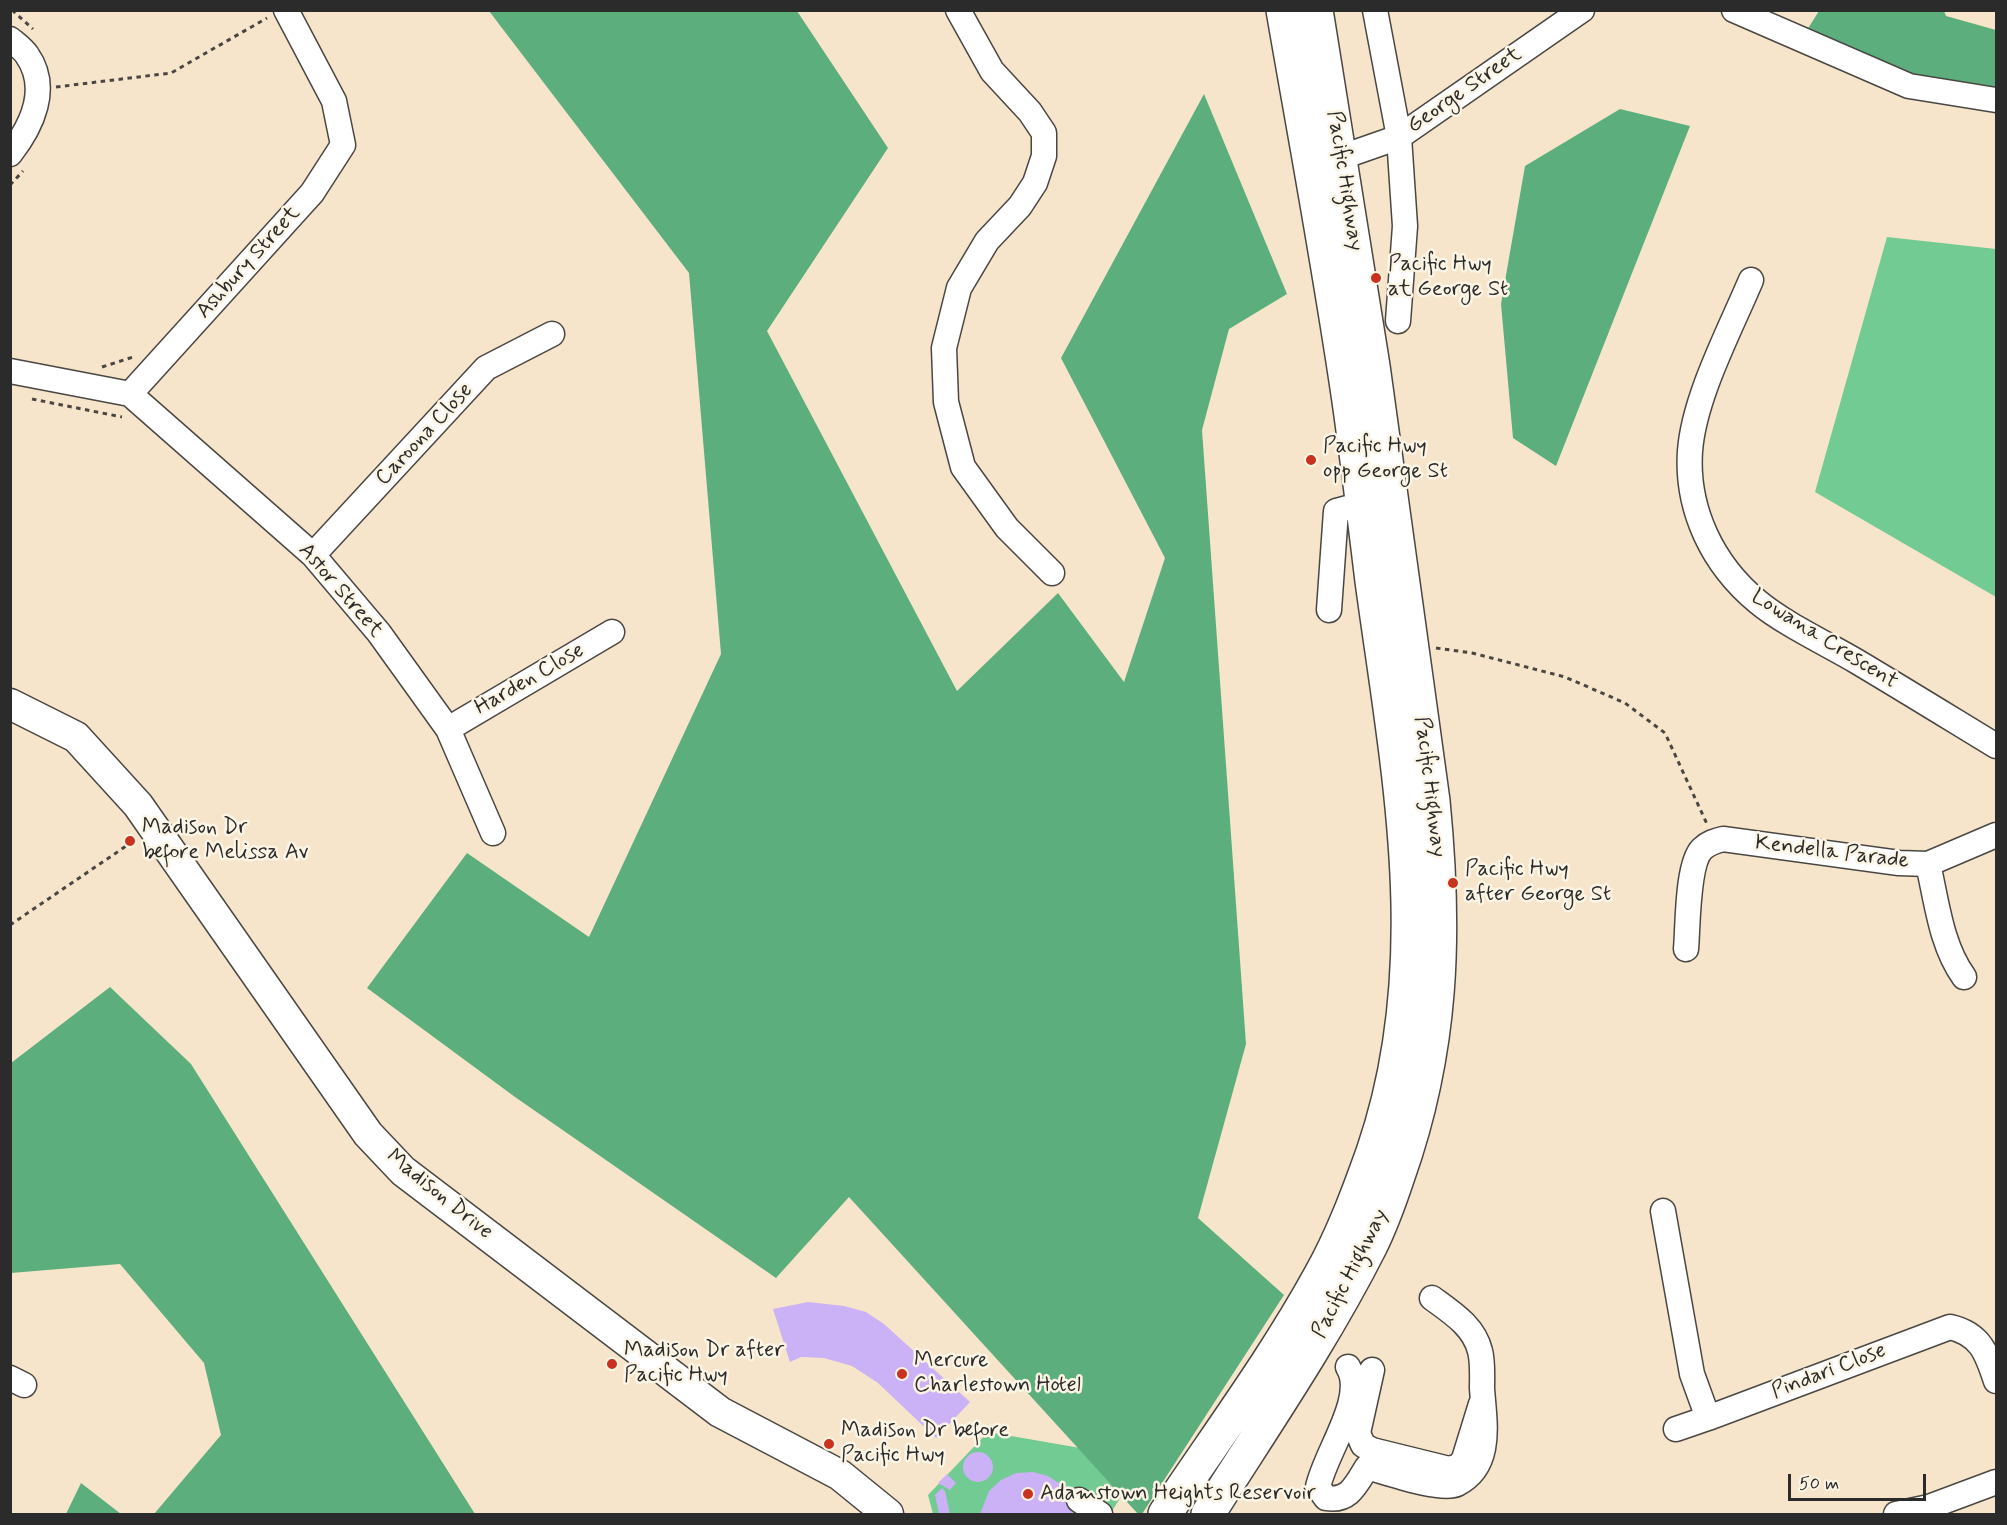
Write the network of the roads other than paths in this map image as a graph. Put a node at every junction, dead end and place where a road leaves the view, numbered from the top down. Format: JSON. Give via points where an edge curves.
{"nodes":[{"id":1,"x":958,"y":10,"type":"edge"},
{"id":2,"x":1283,"y":10,"type":"edge"},
{"id":3,"x":1316,"y":10,"type":"edge"},
{"id":4,"x":1375,"y":10,"type":"edge"},
{"id":5,"x":1582,"y":10,"type":"edge"},
{"id":6,"x":1734,"y":10,"type":"edge"},
{"id":7,"x":275,"y":19,"type":"edge"},
{"id":8,"x":10,"y":39,"type":"edge"},
{"id":9,"x":1996,"y":100,"type":"edge"},
{"id":10,"x":1399,"y":137,"type":"junction"},
{"id":11,"x":10,"y":154,"type":"edge"},
{"id":12,"x":1342,"y":157,"type":"junction"},
{"id":13,"x":1751,"y":280,"type":"dead end"},
{"id":14,"x":1398,"y":321,"type":"dead end"},
{"id":15,"x":552,"y":334,"type":"dead end"},
{"id":16,"x":10,"y":371,"type":"edge"},
{"id":17,"x":130,"y":394,"type":"junction"},
{"id":18,"x":1362,"y":504,"type":"junction"},
{"id":19,"x":313,"y":555,"type":"junction"},
{"id":20,"x":1052,"y":573,"type":"dead end"},
{"id":21,"x":1329,"y":610,"type":"dead end"},
{"id":22,"x":612,"y":632,"type":"dead end"},
{"id":23,"x":10,"y":704,"type":"edge"},
{"id":24,"x":448,"y":729,"type":"junction"},
{"id":25,"x":1996,"y":746,"type":"edge"},
{"id":26,"x":494,"y":833,"type":"dead end"},
{"id":27,"x":1996,"y":835,"type":"edge"},
{"id":28,"x":1928,"y":864,"type":"junction"},
{"id":29,"x":1686,"y":949,"type":"dead end"},
{"id":30,"x":1964,"y":977,"type":"dead end"},
{"id":31,"x":1663,"y":1211,"type":"dead end"},
{"id":32,"x":1432,"y":1298,"type":"dead end"},
{"id":33,"x":1348,"y":1366,"type":"dead end"},
{"id":34,"x":1372,"y":1370,"type":"dead end"},
{"id":35,"x":1996,"y":1381,"type":"edge"},
{"id":36,"x":1483,"y":1399,"type":"junction"},
{"id":37,"x":1708,"y":1418,"type":"junction"},
{"id":38,"x":1676,"y":1429,"type":"dead end"},
{"id":39,"x":1996,"y":1482,"type":"edge"},
{"id":40,"x":1079,"y":1500,"type":"dead end"},
{"id":41,"x":1923,"y":1511,"type":"edge"},
{"id":42,"x":888,"y":1515,"type":"edge"},
{"id":43,"x":1100,"y":1515,"type":"edge"},
{"id":44,"x":1165,"y":1515,"type":"edge"},
{"id":45,"x":1208,"y":1515,"type":"edge"},
{"id":46,"x":1896,"y":1515,"type":"edge"}],
"edges":[{"from":1,"to":20,"type":"street","via":[[992,71],[1044,133],[1044,156],[1035,183],[1020,206],[987,241],[959,288],[944,348],[946,402],[963,467],[1007,528]]},
{"from":2,"to":18,"type":"highway","name":"Pacific Highway","via":[[1350,407]]},
{"from":3,"to":12,"type":"highway","name":"Pacific Highway"},
{"from":4,"to":10,"type":"street"},
{"from":5,"to":10,"type":"street","name":"George Street"},
{"from":6,"to":9,"type":"street","via":[[1909,86]]},
{"from":7,"to":17,"type":"street","name":"Ashbury Street","via":[[334,101],[343,145],[312,193]]},
{"from":8,"to":11,"type":"street","via":[[28,55],[40,89],[31,123]]},
{"from":10,"to":12,"type":"street","name":"George Street"},
{"from":10,"to":14,"type":"street","via":[[1405,226]]},
{"from":12,"to":45,"type":"highway","name":"Pacific Highway","via":[[1433,801],[1440,872],[1436,1018],[1423,1095],[1371,1246]]},
{"from":13,"to":25,"type":"street","name":"Lowana Crescent","via":[[1705,391],[1694,430],[1690,477],[1693,504],[1702,529],[1724,568],[1759,603]]},
{"from":15,"to":19,"type":"street","name":"Caroona Close","via":[[486,369]]},
{"from":16,"to":17,"type":"street"},
{"from":17,"to":19,"type":"street","name":"Astor Street"},
{"from":18,"to":21,"type":"street","via":[[1336,511]]},
{"from":18,"to":44,"type":"highway","name":"Pacific Highway","via":[[1409,881],[1408,982],[1399,1048],[1374,1149],[1321,1274]]},
{"from":19,"to":24,"type":"street","name":"Astor Street","via":[[379,633]]},
{"from":22,"to":24,"type":"street","name":"Harden Close"},
{"from":23,"to":42,"type":"main road","name":"Madison Drive","via":[[76,737],[138,805],[368,1134],[403,1171],[720,1412],[840,1475]]},
{"from":24,"to":26,"type":"street","name":"Astor Street"},
{"from":27,"to":28,"type":"street","name":"Kendella Parade"},
{"from":28,"to":29,"type":"street","name":"Kendella Parade","via":[[1723,839],[1708,846],[1693,870]]},
{"from":28,"to":30,"type":"street","via":[[1945,941]]},
{"from":31,"to":37,"type":"street","via":[[1692,1374]]},
{"from":32,"to":36,"type":"street","via":[[1463,1321],[1480,1351]]},
{"from":33,"to":36,"type":"street","via":[[1354,1377],[1353,1399],[1322,1470],[1318,1487],[1326,1498],[1337,1500],[1348,1495],[1367,1467],[1441,1486],[1456,1485],[1480,1457],[1486,1437]]},
{"from":34,"to":36,"type":"street","via":[[1358,1433],[1363,1445],[1372,1450],[1449,1469],[1458,1466],[1464,1459]]},
{"from":35,"to":37,"type":"street","name":"Pindari Close","via":[[1981,1343],[1950,1327]]},
{"from":37,"to":38,"type":"street","name":"Pindari Close"},
{"from":39,"to":41,"type":"street"},
{"from":40,"to":43,"type":"street"},
{"from":41,"to":46,"type":"street"}]}
